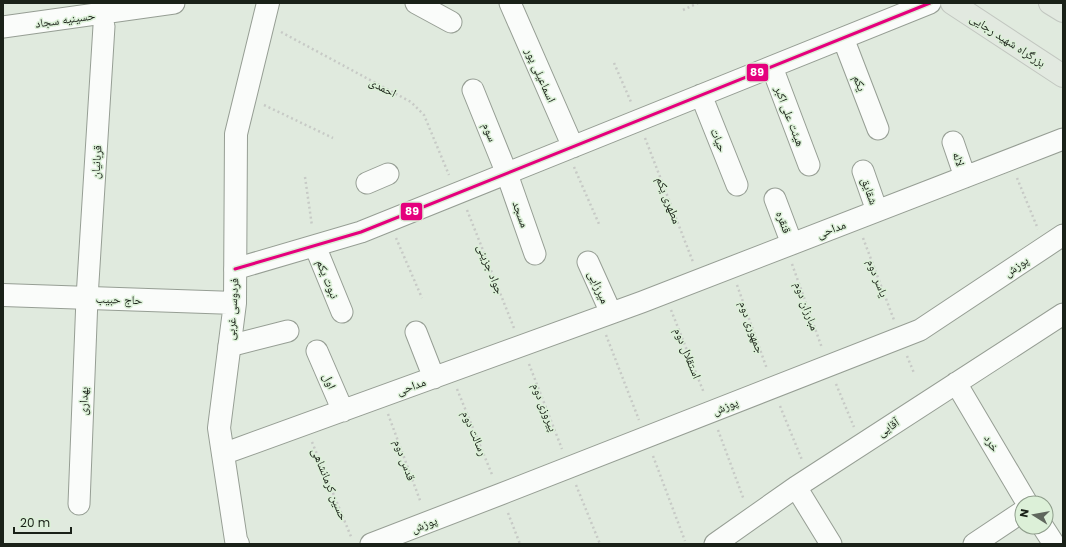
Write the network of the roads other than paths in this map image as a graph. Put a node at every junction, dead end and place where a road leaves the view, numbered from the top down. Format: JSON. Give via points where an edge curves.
{"nodes":[{"id":1,"x":174,"y":3,"type":"edge"},
{"id":2,"x":416,"y":3,"type":"edge"},
{"id":3,"x":510,"y":3,"type":"edge"},
{"id":4,"x":930,"y":3,"type":"edge"},
{"id":5,"x":952,"y":3,"type":"edge"},
{"id":6,"x":1050,"y":3,"type":"edge"},
{"id":7,"x":1063,"y":11,"type":"edge"},
{"id":8,"x":265,"y":13,"type":"edge"},
{"id":9,"x":451,"y":22,"type":"dead end"},
{"id":10,"x":104,"y":26,"type":"dead end"},
{"id":11,"x":3,"y":27,"type":"edge"},
{"id":12,"x":843,"y":38,"type":"junction"},
{"id":13,"x":772,"y":66,"type":"junction"},
{"id":14,"x":1063,"y":76,"type":"edge"},
{"id":15,"x":472,"y":90,"type":"dead end"},
{"id":16,"x":701,"y":95,"type":"junction"},
{"id":17,"x":878,"y":129,"type":"dead end"},
{"id":18,"x":1063,"y":139,"type":"edge"},
{"id":19,"x":953,"y":142,"type":"dead end"},
{"id":20,"x":570,"y":148,"type":"junction"},
{"id":21,"x":809,"y":165,"type":"dead end"},
{"id":22,"x":863,"y":171,"type":"dead end"},
{"id":23,"x":388,"y":174,"type":"dead end"},
{"id":24,"x":507,"y":174,"type":"junction"},
{"id":25,"x":965,"y":177,"type":"junction"},
{"id":26,"x":366,"y":183,"type":"dead end"},
{"id":27,"x":737,"y":185,"type":"dead end"},
{"id":28,"x":775,"y":199,"type":"dead end"},
{"id":29,"x":877,"y":211,"type":"junction"},
{"id":30,"x":1056,"y":244,"type":"edge"},
{"id":31,"x":789,"y":245,"type":"junction"},
{"id":32,"x":315,"y":246,"type":"junction"},
{"id":33,"x":535,"y":254,"type":"dead end"},
{"id":34,"x":588,"y":262,"type":"dead end"},
{"id":35,"x":235,"y":269,"type":"junction"},
{"id":36,"x":3,"y":296,"type":"edge"},
{"id":37,"x":87,"y":298,"type":"junction"},
{"id":38,"x":235,"y":303,"type":"junction"},
{"id":39,"x":342,"y":312,"type":"dead end"},
{"id":40,"x":1063,"y":314,"type":"edge"},
{"id":41,"x":605,"y":315,"type":"junction"},
{"id":42,"x":288,"y":331,"type":"dead end"},
{"id":43,"x":416,"y":332,"type":"dead end"},
{"id":44,"x":230,"y":346,"type":"junction"},
{"id":45,"x":318,"y":351,"type":"dead end"},
{"id":46,"x":442,"y":375,"type":"junction"},
{"id":47,"x":956,"y":383,"type":"junction"},
{"id":48,"x":343,"y":411,"type":"junction"},
{"id":49,"x":223,"y":454,"type":"junction"},
{"id":50,"x":796,"y":487,"type":"junction"},
{"id":51,"x":1022,"y":495,"type":"edge"},
{"id":52,"x":79,"y":504,"type":"dead end"},
{"id":53,"x":1014,"y":517,"type":"edge"},
{"id":54,"x":1048,"y":535,"type":"edge"},
{"id":55,"x":238,"y":544,"type":"edge"},
{"id":56,"x":370,"y":544,"type":"edge"},
{"id":57,"x":714,"y":544,"type":"edge"},
{"id":58,"x":831,"y":544,"type":"edge"},
{"id":59,"x":974,"y":544,"type":"edge"},
{"id":60,"x":1054,"y":544,"type":"edge"}],
"edges":[{"from":1,"to":11,"type":"street","name":"حسینیه سجاد"},
{"from":2,"to":9,"type":"street"},
{"from":3,"to":20,"type":"street","name":"اسماعیلی پور"},
{"from":4,"to":12,"type":"street"},
{"from":5,"to":14,"type":"highway","name":"بزرگراه شهید رجایی"},
{"from":6,"to":7,"type":"highway"},
{"from":8,"to":35,"type":"street","name":"فردوسی غربی","via":[[236,134]]},
{"from":10,"to":37,"type":"street","name":"قربانیان"},
{"from":12,"to":13,"type":"street"},
{"from":12,"to":17,"type":"street","name":"یکم"},
{"from":13,"to":16,"type":"street"},
{"from":13,"to":21,"type":"street","name":"هیئت علی اکبر"},
{"from":15,"to":24,"type":"street","name":"سوم"},
{"from":16,"to":20,"type":"street"},
{"from":16,"to":27,"type":"street","name":"حیات"},
{"from":18,"to":25,"type":"street","name":"مداحی"},
{"from":19,"to":25,"type":"street","name":"لاله"},
{"from":20,"to":24,"type":"street"},
{"from":22,"to":29,"type":"street","name":"شقایق"},
{"from":23,"to":26,"type":"street"},
{"from":24,"to":32,"type":"street","via":[[361,232]]},
{"from":24,"to":33,"type":"street","name":"مسجد"},
{"from":25,"to":29,"type":"street","name":"مداحی"},
{"from":28,"to":31,"type":"street","name":"قنقره"},
{"from":29,"to":31,"type":"street","name":"مداحی"},
{"from":30,"to":56,"type":"street","name":"پوزش","via":[[920,330]]},
{"from":31,"to":41,"type":"street","name":"مداحی"},
{"from":32,"to":35,"type":"street"},
{"from":32,"to":39,"type":"street","name":"نبوت یکم"},
{"from":34,"to":41,"type":"street","name":"میرزایی"},
{"from":35,"to":38,"type":"street","name":"فردوسی غربی"},
{"from":36,"to":37,"type":"street","name":"حاج حبیب"},
{"from":37,"to":38,"type":"street","name":"حاج حبیب"},
{"from":37,"to":52,"type":"street","name":"بهداری"},
{"from":38,"to":44,"type":"street","name":"فردوسی غربی"},
{"from":40,"to":47,"type":"street","name":"آقایی"},
{"from":41,"to":46,"type":"street","name":"مداحی"},
{"from":42,"to":44,"type":"street"},
{"from":43,"to":46,"type":"street"},
{"from":44,"to":49,"type":"street","name":"فردوسی غربی","via":[[219,428]]},
{"from":45,"to":48,"type":"street","name":"اول"},
{"from":46,"to":48,"type":"street","name":"مداحی"},
{"from":47,"to":50,"type":"street","name":"آقایی"},
{"from":47,"to":51,"type":"street","name":"خرد"},
{"from":48,"to":49,"type":"street","name":"مداحی"},
{"from":49,"to":55,"type":"street","name":"فردوسی غربی"},
{"from":50,"to":57,"type":"street","name":"آقایی"},
{"from":50,"to":58,"type":"street"},
{"from":53,"to":59,"type":"street"},
{"from":54,"to":60,"type":"street"}]}
